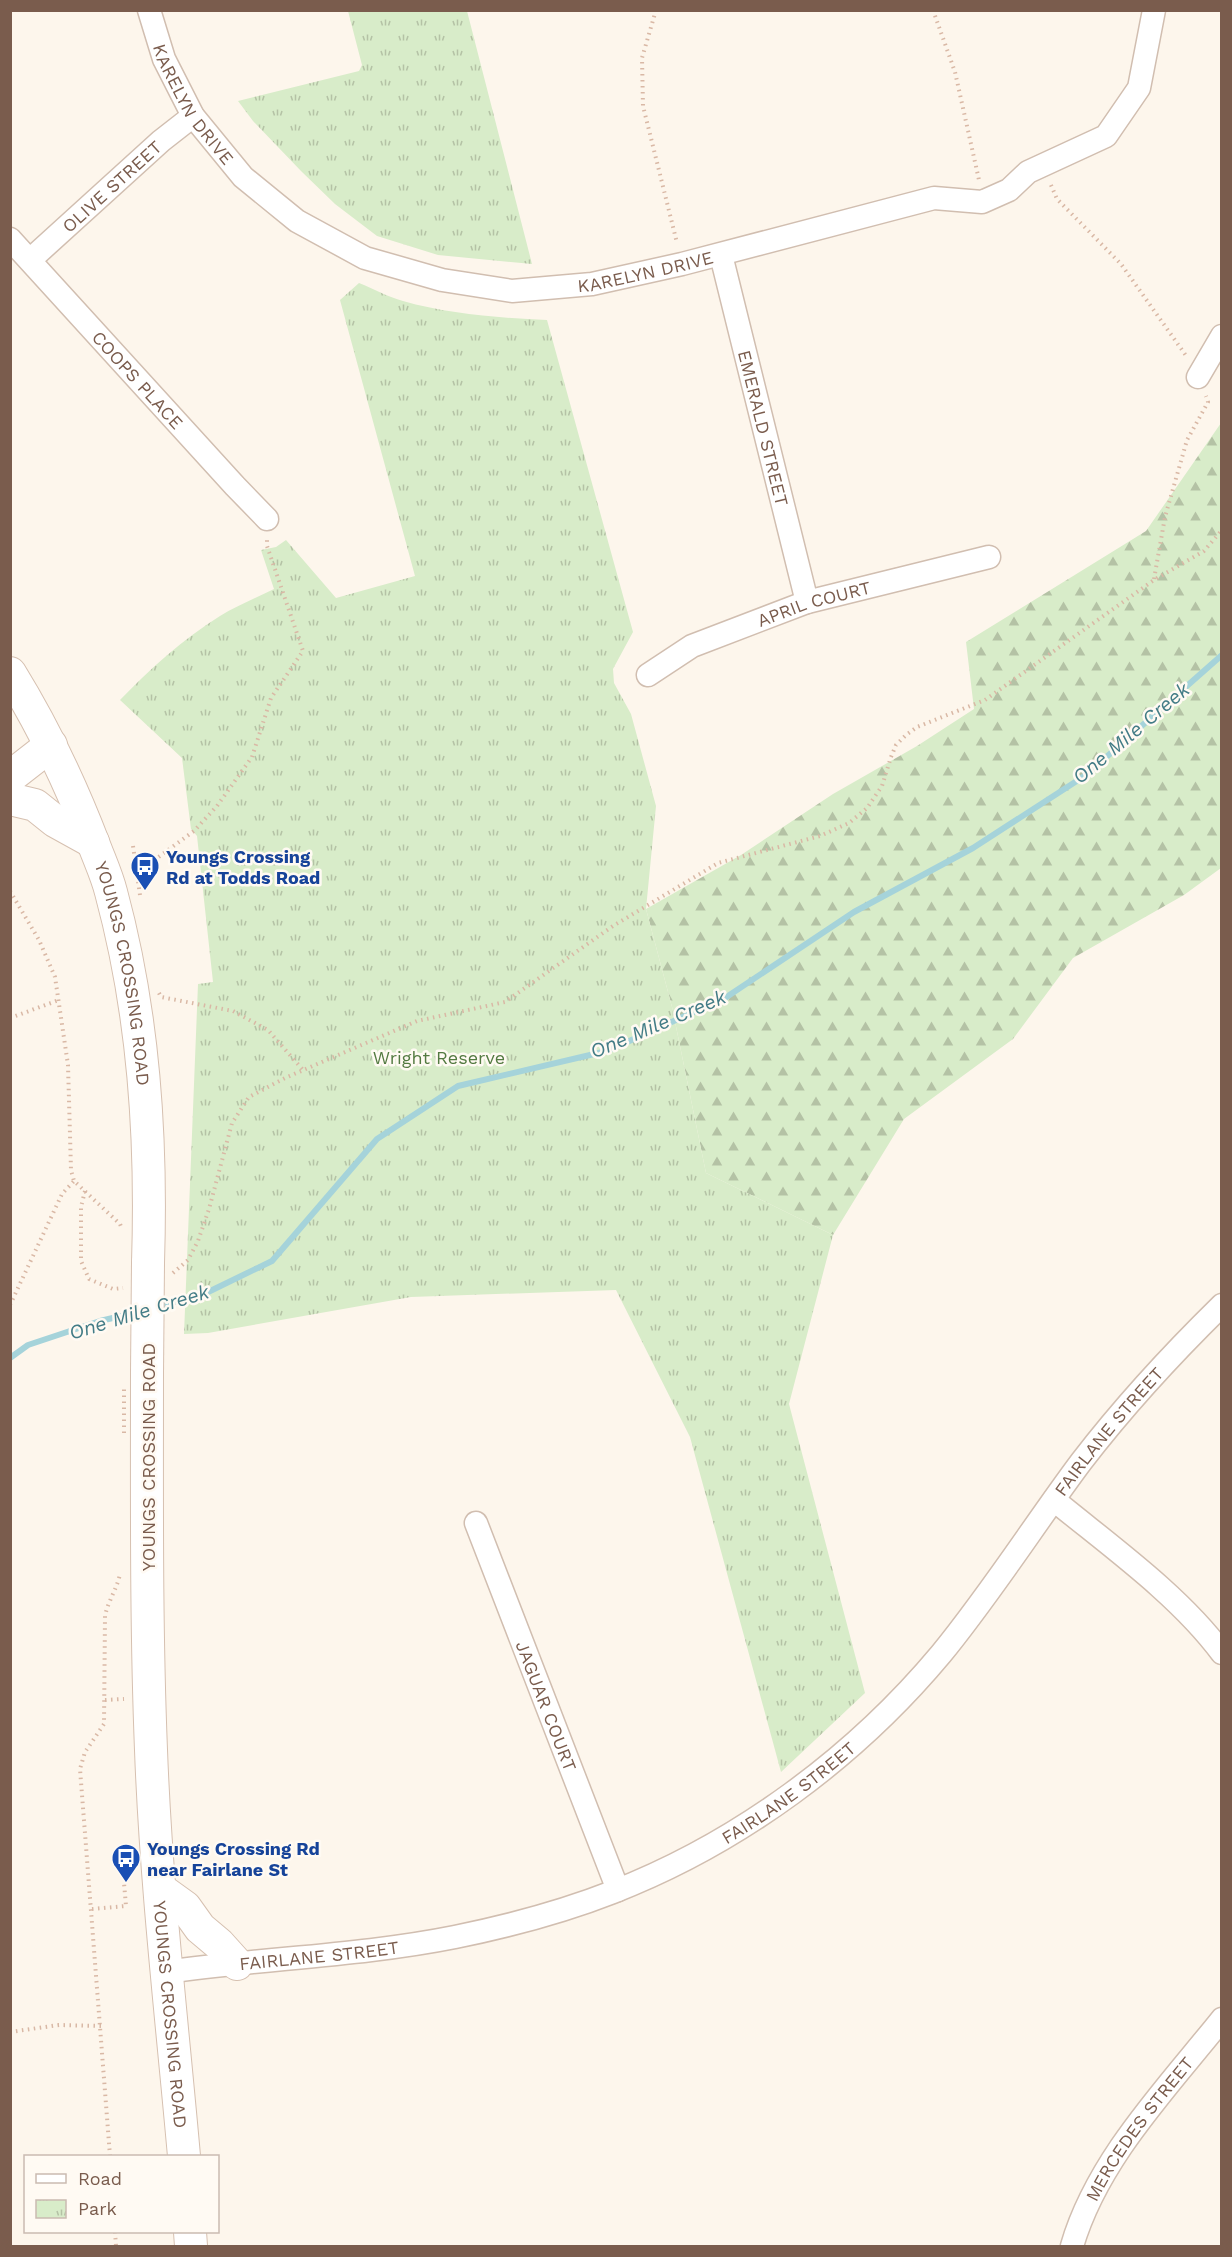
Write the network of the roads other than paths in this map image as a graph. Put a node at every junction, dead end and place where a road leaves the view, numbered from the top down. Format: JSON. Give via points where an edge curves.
{"nodes":[{"id":1,"x":149,"y":10,"type":"edge"},
{"id":2,"x":1155,"y":10,"type":"edge"},
{"id":3,"x":193,"y":116,"type":"junction"},
{"id":4,"x":10,"y":239,"type":"edge"},
{"id":5,"x":721,"y":255,"type":"junction"},
{"id":6,"x":30,"y":260,"type":"junction"},
{"id":7,"x":1221,"y":336,"type":"edge"},
{"id":8,"x":1198,"y":377,"type":"road end"},
{"id":9,"x":267,"y":519,"type":"road end"},
{"id":10,"x":989,"y":557,"type":"dead end"},
{"id":11,"x":807,"y":602,"type":"junction"},
{"id":12,"x":10,"y":673,"type":"edge"},
{"id":13,"x":648,"y":675,"type":"dead end"},
{"id":14,"x":57,"y":757,"type":"junction"},
{"id":15,"x":12,"y":793,"type":"edge"},
{"id":16,"x":93,"y":843,"type":"junction"},
{"id":17,"x":1221,"y":1305,"type":"edge"},
{"id":18,"x":1054,"y":1500,"type":"junction"},
{"id":19,"x":476,"y":1523,"type":"dead end"},
{"id":20,"x":1221,"y":1653,"type":"edge"},
{"id":21,"x":160,"y":1889,"type":"junction"},
{"id":22,"x":618,"y":1890,"type":"junction"},
{"id":23,"x":237,"y":1964,"type":"junction"},
{"id":24,"x":167,"y":1972,"type":"junction"},
{"id":25,"x":1221,"y":2019,"type":"edge"},
{"id":26,"x":184,"y":2155,"type":"edge"},
{"id":27,"x":1072,"y":2247,"type":"edge"}],
"edges":[{"from":1,"to":3,"type":"street","name":"KARELYN DRIVE","via":[[164,59]]},
{"from":2,"to":5,"type":"street","name":"KARELYN DRIVE","via":[[1139,88],[1106,136],[1028,172],[1009,190],[982,202],[934,198]]},
{"from":3,"to":5,"type":"street","name":"KARELYN DRIVE","via":[[243,177],[297,220],[364,258],[442,280],[512,291],[592,284]]},
{"from":3,"to":6,"type":"street","name":"OLIVE STREET","via":[[160,141]]},
{"from":4,"to":6,"type":"street","name":"COOPS PLACE"},
{"from":5,"to":11,"type":"street","name":"EMERALD STREET"},
{"from":6,"to":9,"type":"street","name":"COOPS PLACE"},
{"from":7,"to":8,"type":"street"},
{"from":10,"to":11,"type":"street","name":"APRIL COURT"},
{"from":11,"to":13,"type":"street","name":"APRIL COURT","via":[[692,646]]},
{"from":12,"to":14,"type":"main road","name":"YOUNGS CROSSING ROAD"},
{"from":14,"to":15,"type":"main road"},
{"from":14,"to":16,"type":"main road","name":"YOUNGS CROSSING ROAD"},
{"from":15,"to":16,"type":"main road"},
{"from":16,"to":21,"type":"main road","name":"YOUNGS CROSSING ROAD","bridge":true,"via":[[111,890],[125,952],[138,1022],[147,1107],[157,1271],[147,1373],[150,1698]]},
{"from":17,"to":18,"type":"street","name":"FAIRLANE STREET","via":[[1132,1400]]},
{"from":18,"to":20,"type":"street","via":[[1170,1596]]},
{"from":18,"to":22,"type":"street","name":"FAIRLANE STREET","via":[[941,1653],[870,1728],[804,1784],[759,1815],[669,1867]]},
{"from":19,"to":22,"type":"street","name":"JAGUAR COURT"},
{"from":21,"to":23,"type":"main road","via":[[185,1907],[200,1928]]},
{"from":21,"to":24,"type":"main road","name":"YOUNGS CROSSING ROAD"},
{"from":22,"to":23,"type":"street","name":"FAIRLANE STREET","via":[[541,1916],[453,1937]]},
{"from":23,"to":24,"type":"street","name":"FAIRLANE STREET"},
{"from":24,"to":26,"type":"main road","name":"YOUNGS CROSSING ROAD"},
{"from":25,"to":27,"type":"street","name":"MERCEDES STREET","via":[[1118,2152],[1092,2192]]}]}
